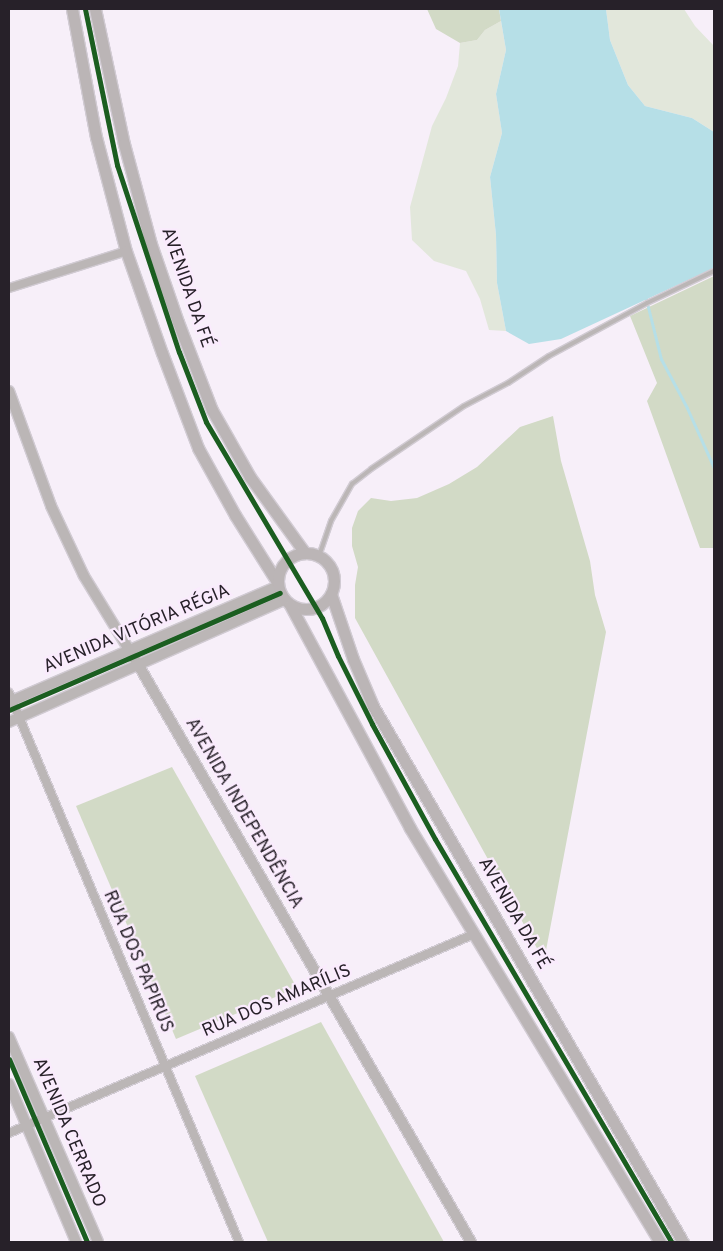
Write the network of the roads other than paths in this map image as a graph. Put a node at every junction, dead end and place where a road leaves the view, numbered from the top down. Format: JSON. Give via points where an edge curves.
{"nodes":[{"id":1,"x":72,"y":9,"type":"edge"},
{"id":2,"x":95,"y":9,"type":"edge"},
{"id":3,"x":126,"y":251,"type":"junction"},
{"id":4,"x":714,"y":270,"type":"edge"},
{"id":5,"x":9,"y":288,"type":"edge"},
{"id":6,"x":9,"y":391,"type":"edge"},
{"id":7,"x":305,"y":553,"type":"junction"},
{"id":8,"x":319,"y":556,"type":"junction"},
{"id":9,"x":277,"y":584,"type":"junction"},
{"id":10,"x":331,"y":594,"type":"junction"},
{"id":11,"x":287,"y":602,"type":"junction"},
{"id":12,"x":129,"y":652,"type":"junction"},
{"id":13,"x":138,"y":666,"type":"junction"},
{"id":14,"x":10,"y":699,"type":"edge"},
{"id":15,"x":19,"y":718,"type":"junction"},
{"id":16,"x":9,"y":722,"type":"edge"},
{"id":17,"x":474,"y":934,"type":"junction"},
{"id":18,"x":329,"y":996,"type":"junction"},
{"id":19,"x":9,"y":1037,"type":"edge"},
{"id":20,"x":164,"y":1066,"type":"junction"},
{"id":21,"x":9,"y":1084,"type":"edge"},
{"id":22,"x":44,"y":1118,"type":"junction"},
{"id":23,"x":26,"y":1126,"type":"junction"},
{"id":24,"x":9,"y":1133,"type":"edge"},
{"id":25,"x":76,"y":1242,"type":"edge"},
{"id":26,"x":98,"y":1242,"type":"edge"},
{"id":27,"x":239,"y":1242,"type":"edge"},
{"id":28,"x":471,"y":1242,"type":"edge"},
{"id":29,"x":660,"y":1242,"type":"edge"},
{"id":30,"x":683,"y":1242,"type":"edge"}],
"edges":[{"from":1,"to":3,"type":"main road","via":[[96,137]]},
{"from":2,"to":7,"type":"main road","name":"AVENIDA DA FÉ","via":[[124,144],[178,322],[212,410],[250,477]]},
{"from":3,"to":5,"type":"street"},
{"from":3,"to":9,"type":"main road","via":[[198,448]]},
{"from":4,"to":8,"type":"lane","via":[[549,356],[464,406],[371,469],[352,484],[331,520]]},
{"from":6,"to":12,"type":"street","name":"AVENIDA INDEPENDÊNCIA","via":[[50,506],[84,576]]},
{"from":7,"to":8,"type":"main road"},
{"from":7,"to":9,"type":"main road","via":[[285,561]]},
{"from":8,"to":10,"type":"main road","via":[[334,577]]},
{"from":9,"to":11,"type":"main road"},
{"from":9,"to":12,"type":"street","name":"AVENIDA VITÓRIA RÉGIA"},
{"from":10,"to":11,"type":"main road","via":[[313,609],[297,609]]},
{"from":10,"to":30,"type":"main road","name":"AVENIDA DA FÉ","via":[[373,706]]},
{"from":11,"to":13,"type":"street","name":"AVENIDA VITÓRIA RÉGIA"},
{"from":11,"to":17,"type":"main road","via":[[410,828]]},
{"from":12,"to":13,"type":"street","name":"AVENIDA INDEPENDÊNCIA"},
{"from":12,"to":14,"type":"street","name":"AVENIDA VITÓRIA RÉGIA"},
{"from":13,"to":15,"type":"street","name":"AVENIDA VITÓRIA RÉGIA"},
{"from":13,"to":18,"type":"street","name":"AVENIDA INDEPENDÊNCIA"},
{"from":14,"to":15,"type":"street","name":"RUA DOS PAPIRUS"},
{"from":15,"to":16,"type":"street","name":"AVENIDA VITÓRIA RÉGIA"},
{"from":15,"to":20,"type":"street","name":"RUA DOS PAPIRUS"},
{"from":17,"to":18,"type":"street","name":"RUA DOS AMARÍLIS"},
{"from":17,"to":29,"type":"main road"},
{"from":18,"to":20,"type":"street","name":"RUA DOS AMARÍLIS"},
{"from":18,"to":28,"type":"street","name":"AVENIDA INDEPENDÊNCIA"},
{"from":19,"to":22,"type":"street","name":"AVENIDA CERRADO"},
{"from":20,"to":22,"type":"street","name":"RUA DOS AMARÍLIS"},
{"from":20,"to":27,"type":"street","name":"RUA DOS PAPIRUS"},
{"from":21,"to":23,"type":"street","name":"AVENIDA CERRADO"},
{"from":22,"to":23,"type":"street","name":"RUA DOS AMARÍLIS"},
{"from":22,"to":26,"type":"street","name":"AVENIDA CERRADO"},
{"from":23,"to":24,"type":"street","name":"RUA DOS AMARÍLIS"},
{"from":23,"to":25,"type":"street","name":"AVENIDA CERRADO"}]}
